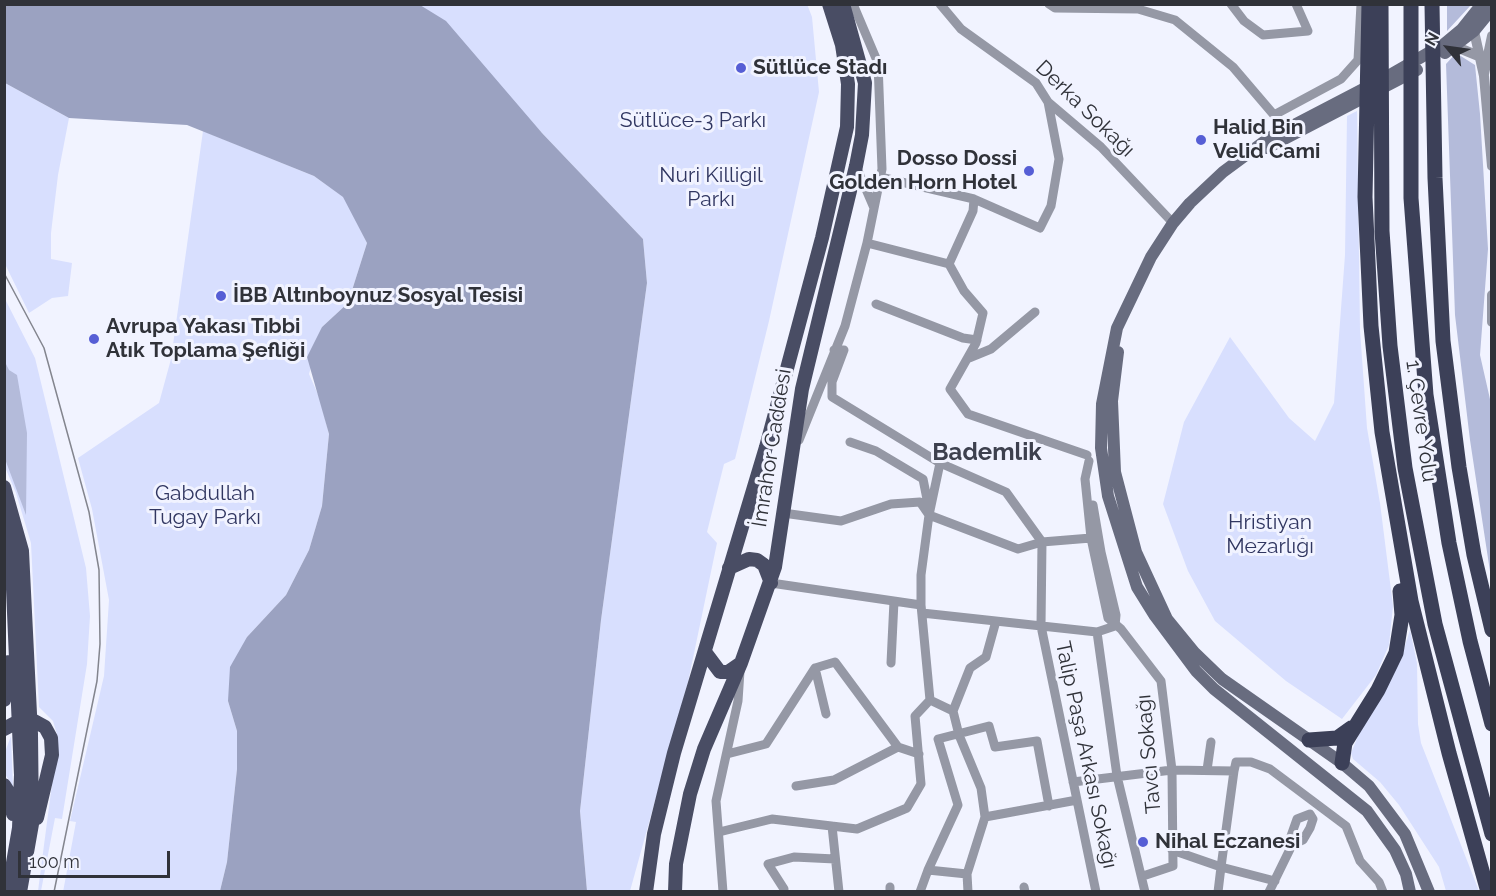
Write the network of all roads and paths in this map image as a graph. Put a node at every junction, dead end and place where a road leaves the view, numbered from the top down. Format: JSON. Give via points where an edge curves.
{"nodes":[{"id":1,"x":830,"y":4,"type":"edge"},
{"id":2,"x":843,"y":4,"type":"edge"},
{"id":3,"x":853,"y":4,"type":"edge"},
{"id":4,"x":940,"y":4,"type":"edge"},
{"id":5,"x":1049,"y":4,"type":"edge"},
{"id":6,"x":1232,"y":4,"type":"edge"},
{"id":7,"x":1296,"y":4,"type":"edge"},
{"id":8,"x":1361,"y":4,"type":"edge"},
{"id":9,"x":1369,"y":4,"type":"edge"},
{"id":10,"x":1381,"y":4,"type":"edge"},
{"id":11,"x":1411,"y":4,"type":"edge"},
{"id":12,"x":1432,"y":4,"type":"edge"},
{"id":13,"x":1482,"y":4,"type":"edge"},
{"id":14,"x":1491,"y":9,"type":"edge"},
{"id":15,"x":1476,"y":24,"type":"junction"},
{"id":16,"x":1491,"y":38,"type":"edge"},
{"id":17,"x":1453,"y":42,"type":"junction"},
{"id":18,"x":1481,"y":57,"type":"junction"},
{"id":19,"x":1484,"y":76,"type":"junction"},
{"id":20,"x":848,"y":101,"type":"junction"},
{"id":21,"x":864,"y":101,"type":"junction"},
{"id":22,"x":1048,"y":102,"type":"junction"},
{"id":23,"x":1334,"y":112,"type":"junction"},
{"id":24,"x":1274,"y":115,"type":"junction"},
{"id":25,"x":1279,"y":133,"type":"junction"},
{"id":26,"x":1249,"y":154,"type":"junction"},
{"id":27,"x":856,"y":166,"type":"junction"},
{"id":28,"x":1491,"y":166,"type":"edge"},
{"id":29,"x":880,"y":177,"type":"junction"},
{"id":30,"x":974,"y":199,"type":"junction"},
{"id":31,"x":874,"y":209,"type":"junction"},
{"id":32,"x":1173,"y":223,"type":"junction"},
{"id":33,"x":867,"y":243,"type":"junction"},
{"id":34,"x":950,"y":264,"type":"junction"},
{"id":35,"x":1491,"y":295,"type":"edge"},
{"id":36,"x":876,"y":304,"type":"dead end"},
{"id":37,"x":1035,"y":312,"type":"dead end"},
{"id":38,"x":1491,"y":322,"type":"edge"},
{"id":39,"x":977,"y":340,"type":"junction"},
{"id":40,"x":834,"y":350,"type":"junction"},
{"id":41,"x":969,"y":358,"type":"junction"},
{"id":42,"x":850,"y":442,"type":"dead end"},
{"id":43,"x":1107,"y":450,"type":"junction"},
{"id":44,"x":1088,"y":458,"type":"junction"},
{"id":45,"x":1102,"y":462,"type":"junction"},
{"id":46,"x":940,"y":463,"type":"junction"},
{"id":47,"x":789,"y":464,"type":"junction"},
{"id":48,"x":4,"y":487,"type":"edge"},
{"id":49,"x":783,"y":513,"type":"junction"},
{"id":50,"x":929,"y":515,"type":"junction"},
{"id":51,"x":1395,"y":519,"type":"junction"},
{"id":52,"x":4,"y":524,"type":"edge"},
{"id":53,"x":1091,"y":538,"type":"junction"},
{"id":54,"x":1042,"y":542,"type":"junction"},
{"id":55,"x":729,"y":568,"type":"junction"},
{"id":56,"x":771,"y":584,"type":"junction"},
{"id":57,"x":894,"y":601,"type":"junction"},
{"id":58,"x":921,"y":609,"type":"junction"},
{"id":59,"x":996,"y":621,"type":"junction"},
{"id":60,"x":1041,"y":626,"type":"junction"},
{"id":61,"x":1115,"y":626,"type":"junction"},
{"id":62,"x":1491,"y":630,"type":"edge"},
{"id":63,"x":1098,"y":632,"type":"junction"},
{"id":64,"x":15,"y":633,"type":"junction"},
{"id":65,"x":705,"y":652,"type":"junction"},
{"id":66,"x":741,"y":663,"type":"junction"},
{"id":67,"x":891,"y":663,"type":"dead end"},
{"id":68,"x":814,"y":668,"type":"junction"},
{"id":69,"x":4,"y":700,"type":"edge"},
{"id":70,"x":930,"y":700,"type":"junction"},
{"id":71,"x":953,"y":711,"type":"junction"},
{"id":72,"x":826,"y":714,"type":"dead end"},
{"id":73,"x":24,"y":721,"type":"junction"},
{"id":74,"x":1358,"y":722,"type":"junction"},
{"id":75,"x":1491,"y":724,"type":"edge"},
{"id":76,"x":4,"y":729,"type":"edge"},
{"id":77,"x":959,"y":735,"type":"junction"},
{"id":78,"x":1309,"y":740,"type":"junction"},
{"id":79,"x":1211,"y":742,"type":"dead end"},
{"id":80,"x":898,"y":747,"type":"junction"},
{"id":81,"x":727,"y":754,"type":"junction"},
{"id":82,"x":919,"y":754,"type":"junction"},
{"id":83,"x":1342,"y":763,"type":"junction"},
{"id":84,"x":1172,"y":770,"type":"junction"},
{"id":85,"x":1208,"y":770,"type":"junction"},
{"id":86,"x":1234,"y":771,"type":"junction"},
{"id":87,"x":1117,"y":776,"type":"junction"},
{"id":88,"x":1073,"y":783,"type":"junction"},
{"id":89,"x":4,"y":785,"type":"edge"},
{"id":90,"x":796,"y":786,"type":"dead end"},
{"id":91,"x":1301,"y":790,"type":"junction"},
{"id":92,"x":1351,"y":796,"type":"junction"},
{"id":93,"x":8,"y":800,"type":"edge"},
{"id":94,"x":1077,"y":800,"type":"junction"},
{"id":95,"x":1049,"y":806,"type":"junction"},
{"id":96,"x":1304,"y":814,"type":"junction"},
{"id":97,"x":985,"y":817,"type":"junction"},
{"id":98,"x":832,"y":826,"type":"junction"},
{"id":99,"x":19,"y":828,"type":"junction"},
{"id":100,"x":719,"y":832,"type":"junction"},
{"id":101,"x":1491,"y":834,"type":"edge"},
{"id":102,"x":1292,"y":844,"type":"junction"},
{"id":103,"x":28,"y":845,"type":"junction"},
{"id":104,"x":1172,"y":850,"type":"junction"},
{"id":105,"x":835,"y":859,"type":"junction"},
{"id":106,"x":1221,"y":867,"type":"junction"},
{"id":107,"x":928,"y":870,"type":"junction"},
{"id":108,"x":967,"y":874,"type":"junction"},
{"id":109,"x":1143,"y":876,"type":"junction"},
{"id":110,"x":1275,"y":881,"type":"junction"},
{"id":111,"x":784,"y":889,"type":"dead end"},
{"id":112,"x":8,"y":891,"type":"edge"},
{"id":113,"x":20,"y":891,"type":"edge"},
{"id":114,"x":646,"y":891,"type":"edge"},
{"id":115,"x":675,"y":891,"type":"edge"},
{"id":116,"x":723,"y":891,"type":"edge"},
{"id":117,"x":839,"y":891,"type":"edge"},
{"id":118,"x":920,"y":891,"type":"edge"},
{"id":119,"x":968,"y":891,"type":"edge"},
{"id":120,"x":1096,"y":891,"type":"edge"},
{"id":121,"x":1145,"y":891,"type":"edge"},
{"id":122,"x":1218,"y":891,"type":"edge"},
{"id":123,"x":1269,"y":891,"type":"edge"},
{"id":124,"x":1383,"y":891,"type":"edge"},
{"id":125,"x":1410,"y":891,"type":"edge"},
{"id":126,"x":1429,"y":891,"type":"edge"},
{"id":127,"x":1488,"y":891,"type":"edge"}],
"edges":[{"from":1,"to":20,"type":"main road","name":"İmrahor Caddesi","via":[[842,45]]},
{"from":2,"to":21,"type":"main road","name":"İmrahor Caddesi","via":[[865,83]]},
{"from":3,"to":29,"type":"street","via":[[878,63]]},
{"from":4,"to":22,"type":"street","name":"Derka Sokağı","via":[[961,29],[1036,83]]},
{"from":5,"to":24,"type":"street","via":[[1055,8],[1138,9],[1175,20],[1233,67]]},
{"from":6,"to":7,"type":"street","via":[[1244,21],[1263,35],[1308,31]]},
{"from":8,"to":24,"type":"street","via":[[1358,60],[1350,72]]},
{"from":9,"to":51,"type":"highway","via":[[1367,252],[1377,386]]},
{"from":10,"to":101,"type":"highway","name":"1. Çevre Yolu","via":[[1382,231],[1389,346],[1402,447],[1435,624]]},
{"from":11,"to":75,"type":"highway","name":"1. Çevre Yolu","via":[[1412,198],[1426,395],[1451,553]]},
{"from":12,"to":62,"type":"highway","via":[[1443,341],[1461,478]]},
{"from":13,"to":15,"type":"main road"},
{"from":14,"to":15,"type":"main road"},
{"from":15,"to":16,"type":"street","via":[[1487,29]]},
{"from":15,"to":17,"type":"main road"},
{"from":15,"to":18,"type":"street"},
{"from":16,"to":19,"type":"street"},
{"from":17,"to":18,"type":"street"},
{"from":17,"to":23,"type":"main road","via":[[1429,63]]},
{"from":18,"to":19,"type":"street"},
{"from":19,"to":28,"type":"street"},
{"from":20,"to":21,"type":"main road"},
{"from":20,"to":55,"type":"main road","name":"İmrahor Caddesi","via":[[847,127],[822,238]]},
{"from":21,"to":27,"type":"main road","name":"İmrahor Caddesi"},
{"from":22,"to":30,"type":"street","via":[[1059,159],[1051,206],[1040,228]]},
{"from":22,"to":32,"type":"street","name":"Derka Sokağı","via":[[1101,147]]},
{"from":23,"to":25,"type":"main road"},
{"from":23,"to":26,"type":"main road"},
{"from":24,"to":25,"type":"street"},
{"from":25,"to":26,"type":"main road"},
{"from":26,"to":32,"type":"main road","via":[[1205,188]]},
{"from":27,"to":31,"type":"street"},
{"from":27,"to":47,"type":"main road","name":"İmrahor Caddesi","via":[[818,316]]},
{"from":29,"to":30,"type":"street"},
{"from":29,"to":31,"type":"street"},
{"from":30,"to":34,"type":"street","via":[[973,211]]},
{"from":31,"to":33,"type":"street"},
{"from":32,"to":43,"type":"main road","via":[[1151,257],[1117,328],[1106,374]]},
{"from":33,"to":34,"type":"street"},
{"from":33,"to":40,"type":"street","via":[[845,326]]},
{"from":34,"to":39,"type":"street","via":[[964,291],[982,313]]},
{"from":35,"to":38,"type":"street"},
{"from":36,"to":39,"type":"street"},
{"from":37,"to":41,"type":"street","via":[[991,349]]},
{"from":39,"to":41,"type":"street"},
{"from":40,"to":46,"type":"street","via":[[844,350],[832,382],[832,397]]},
{"from":40,"to":47,"type":"street"},
{"from":41,"to":44,"type":"street","via":[[951,389],[968,414]]},
{"from":42,"to":50,"type":"street","via":[[923,479]]},
{"from":43,"to":44,"type":"street","via":[[1092,448]]},
{"from":43,"to":45,"type":"main road"},
{"from":43,"to":78,"type":"main road","via":[[1129,533],[1167,619],[1222,679]]},
{"from":44,"to":45,"type":"street"},
{"from":44,"to":53,"type":"street","name":"Tavcı Sokağı","via":[[1085,479]]},
{"from":44,"to":61,"type":"street"},
{"from":45,"to":92,"type":"main road","via":[[1119,536],[1137,587],[1173,641],[1214,689]]},
{"from":46,"to":50,"type":"street"},
{"from":46,"to":54,"type":"street","via":[[1006,492]]},
{"from":47,"to":49,"type":"main road","name":"İmrahor Caddesi"},
{"from":48,"to":73,"type":"main road","via":[[22,551]]},
{"from":49,"to":50,"type":"street","via":[[841,521],[891,504],[920,502]]},
{"from":49,"to":56,"type":"main road","name":"İmrahor Caddesi"},
{"from":50,"to":54,"type":"street","via":[[1018,549]]},
{"from":50,"to":58,"type":"street"},
{"from":51,"to":74,"type":"highway","via":[[1402,608],[1400,636],[1392,664]]},
{"from":51,"to":127,"type":"highway","via":[[1424,660]]},
{"from":52,"to":64,"type":"main road","via":[[12,567]]},
{"from":53,"to":54,"type":"street"},
{"from":53,"to":61,"type":"street","name":"Tavcı Sokağı","via":[[1108,618]]},
{"from":54,"to":60,"type":"street","name":"Talip Paşa Arkası Sokağı"},
{"from":55,"to":56,"type":"main road","via":[[749,559],[757,560],[764,565]]},
{"from":55,"to":65,"type":"main road","name":"İmrahor Caddesi"},
{"from":56,"to":57,"type":"street"},
{"from":56,"to":66,"type":"main road","name":"İmrahor Caddesi"},
{"from":57,"to":58,"type":"street"},
{"from":57,"to":67,"type":"street"},
{"from":58,"to":59,"type":"street"},
{"from":58,"to":70,"type":"street"},
{"from":59,"to":60,"type":"street"},
{"from":59,"to":71,"type":"street","via":[[986,657],[970,668]]},
{"from":60,"to":63,"type":"street"},
{"from":60,"to":88,"type":"street","name":"Talip Paşa Arkası Sokağı"},
{"from":61,"to":63,"type":"street"},
{"from":61,"to":84,"type":"street","name":"Tavcı Sokağı","via":[[1161,681]]},
{"from":63,"to":87,"type":"street"},
{"from":64,"to":69,"type":"main road"},
{"from":64,"to":73,"type":"main road"},
{"from":65,"to":66,"type":"main road","via":[[720,672],[728,672]]},
{"from":65,"to":114,"type":"main road","name":"İmrahor Caddesi","via":[[654,834]]},
{"from":66,"to":81,"type":"street"},
{"from":66,"to":115,"type":"main road","name":"İmrahor Caddesi","via":[[704,749],[690,794],[676,864]]},
{"from":68,"to":72,"type":"street"},
{"from":68,"to":80,"type":"street","via":[[835,662]]},
{"from":68,"to":81,"type":"street","via":[[766,744]]},
{"from":70,"to":71,"type":"street"},
{"from":70,"to":82,"type":"street","via":[[915,716]]},
{"from":71,"to":77,"type":"street"},
{"from":73,"to":76,"type":"main road"},
{"from":73,"to":99,"type":"main road"},
{"from":73,"to":103,"type":"main road","via":[[33,807]]},
{"from":73,"to":103,"type":"main road","via":[[38,722],[49,732],[52,748],[45,789]]},
{"from":74,"to":78,"type":"highway","via":[[1337,738]]},
{"from":74,"to":83,"type":"highway","via":[[1345,743]]},
{"from":77,"to":95,"type":"street","via":[[989,726],[995,747],[1037,741]]},
{"from":77,"to":97,"type":"street","via":[[981,788]]},
{"from":77,"to":107,"type":"street","via":[[938,740],[958,805]]},
{"from":78,"to":83,"type":"main road"},
{"from":79,"to":85,"type":"street"},
{"from":80,"to":82,"type":"street"},
{"from":80,"to":90,"type":"street","via":[[834,780]]},
{"from":81,"to":100,"type":"street","via":[[716,801]]},
{"from":82,"to":98,"type":"street","via":[[921,784],[907,808],[857,829]]},
{"from":83,"to":92,"type":"main road"},
{"from":83,"to":126,"type":"main road","via":[[1390,810],[1413,848]]},
{"from":84,"to":85,"type":"street"},
{"from":84,"to":87,"type":"street"},
{"from":84,"to":104,"type":"street","name":"Tavcı Sokağı"},
{"from":85,"to":86,"type":"street"},
{"from":86,"to":91,"type":"street","via":[[1236,762],[1251,762],[1270,769]]},
{"from":86,"to":106,"type":"street"},
{"from":87,"to":88,"type":"street"},
{"from":87,"to":109,"type":"street"},
{"from":88,"to":94,"type":"street","name":"Talip Paşa Arkası Sokağı"},
{"from":89,"to":93,"type":"main road"},
{"from":91,"to":96,"type":"street"},
{"from":91,"to":124,"type":"street","via":[[1346,826],[1360,861]]},
{"from":92,"to":125,"type":"main road","via":[[1395,850]]},
{"from":93,"to":99,"type":"main road"},
{"from":94,"to":95,"type":"street"},
{"from":94,"to":120,"type":"street","name":"Talip Paşa Arkası Sokağı"},
{"from":95,"to":97,"type":"street"},
{"from":96,"to":102,"type":"street","via":[[1294,826]]},
{"from":96,"to":102,"type":"street","via":[[1313,819],[1310,828],[1303,840]]},
{"from":97,"to":108,"type":"street"},
{"from":98,"to":100,"type":"street","via":[[772,819]]},
{"from":98,"to":105,"type":"street"},
{"from":99,"to":112,"type":"main road"},
{"from":100,"to":116,"type":"street"},
{"from":102,"to":110,"type":"street"},
{"from":103,"to":113,"type":"main road"},
{"from":104,"to":106,"type":"street"},
{"from":104,"to":109,"type":"street","via":[[1173,866]]},
{"from":105,"to":111,"type":"street","via":[[794,856],[768,864]]},
{"from":105,"to":117,"type":"street"},
{"from":106,"to":110,"type":"street"},
{"from":106,"to":122,"type":"street"},
{"from":107,"to":108,"type":"street"},
{"from":107,"to":118,"type":"street"},
{"from":108,"to":119,"type":"street"},
{"from":109,"to":121,"type":"street"},
{"from":110,"to":123,"type":"street"}]}
